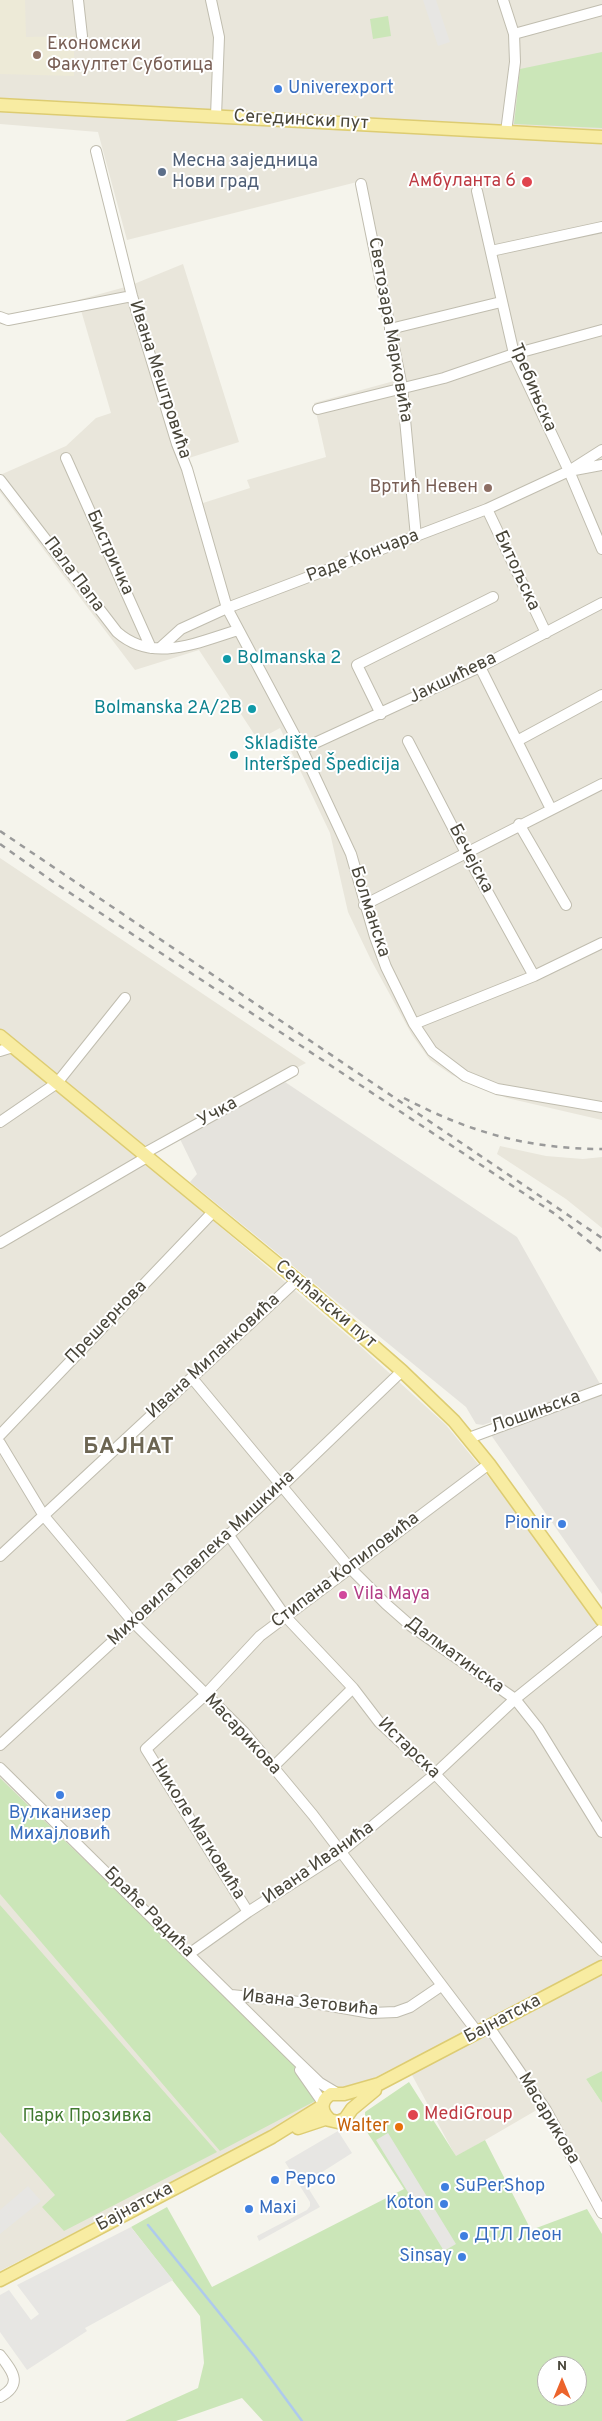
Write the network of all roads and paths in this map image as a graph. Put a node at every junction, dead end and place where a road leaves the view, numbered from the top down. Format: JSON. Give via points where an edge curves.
{"nodes":[{"id":1,"x":78,"y":0,"type":"edge"},
{"id":2,"x":211,"y":0,"type":"edge"},
{"id":3,"x":503,"y":0,"type":"edge"},
{"id":4,"x":602,"y":10,"type":"edge"},
{"id":5,"x":514,"y":34,"type":"junction"},
{"id":6,"x":82,"y":36,"type":"dead end"},
{"id":7,"x":0,"y":105,"type":"edge"},
{"id":8,"x":216,"y":116,"type":"junction"},
{"id":9,"x":506,"y":132,"type":"junction"},
{"id":10,"x":602,"y":137,"type":"edge"},
{"id":11,"x":96,"y":151,"type":"dead end"},
{"id":12,"x":361,"y":184,"type":"dead end"},
{"id":13,"x":477,"y":191,"type":"dead end"},
{"id":14,"x":602,"y":227,"type":"edge"},
{"id":15,"x":491,"y":251,"type":"junction"},
{"id":16,"x":132,"y":296,"type":"junction"},
{"id":17,"x":501,"y":302,"type":"junction"},
{"id":18,"x":0,"y":317,"type":"edge"},
{"id":19,"x":390,"y":329,"type":"junction"},
{"id":20,"x":602,"y":330,"type":"edge"},
{"id":21,"x":514,"y":354,"type":"junction"},
{"id":22,"x":402,"y":387,"type":"junction"},
{"id":23,"x":318,"y":409,"type":"dead end"},
{"id":24,"x":602,"y":450,"type":"edge"},
{"id":25,"x":66,"y":458,"type":"dead end"},
{"id":26,"x":602,"y":465,"type":"edge"},
{"id":27,"x":569,"y":471,"type":"junction"},
{"id":28,"x":0,"y":480,"type":"edge"},
{"id":29,"x":487,"y":509,"type":"junction"},
{"id":30,"x":416,"y":537,"type":"junction"},
{"id":31,"x":602,"y":549,"type":"edge"},
{"id":32,"x":493,"y":598,"type":"dead end"},
{"id":33,"x":602,"y":603,"type":"edge"},
{"id":34,"x":227,"y":608,"type":"junction"},
{"id":35,"x":238,"y":630,"type":"junction"},
{"id":36,"x":546,"y":633,"type":"junction"},
{"id":37,"x":156,"y":648,"type":"junction"},
{"id":38,"x":480,"y":667,"type":"junction"},
{"id":39,"x":602,"y":695,"type":"edge"},
{"id":40,"x":381,"y":714,"type":"junction"},
{"id":41,"x":518,"y":740,"type":"junction"},
{"id":42,"x":408,"y":741,"type":"dead end"},
{"id":43,"x":302,"y":749,"type":"junction"},
{"id":44,"x":602,"y":784,"type":"edge"},
{"id":45,"x":551,"y":809,"type":"junction"},
{"id":46,"x":519,"y":824,"type":"junction"},
{"id":47,"x":466,"y":852,"type":"junction"},
{"id":48,"x":364,"y":905,"type":"junction"},
{"id":49,"x":566,"y":905,"type":"dead end"},
{"id":50,"x":602,"y":943,"type":"edge"},
{"id":51,"x":534,"y":976,"type":"junction"},
{"id":52,"x":125,"y":998,"type":"dead end"},
{"id":53,"x":414,"y":1024,"type":"junction"},
{"id":54,"x":0,"y":1036,"type":"edge"},
{"id":55,"x":13,"y":1046,"type":"junction"},
{"id":56,"x":0,"y":1051,"type":"edge"},
{"id":57,"x":293,"y":1072,"type":"dead end"},
{"id":58,"x":57,"y":1083,"type":"junction"},
{"id":59,"x":602,"y":1107,"type":"edge"},
{"id":60,"x":0,"y":1122,"type":"edge"},
{"id":61,"x":145,"y":1156,"type":"junction"},
{"id":62,"x":213,"y":1212,"type":"junction"},
{"id":63,"x":0,"y":1243,"type":"edge"},
{"id":64,"x":297,"y":1280,"type":"junction"},
{"id":65,"x":402,"y":1370,"type":"junction"},
{"id":66,"x":192,"y":1378,"type":"junction"},
{"id":67,"x":602,"y":1389,"type":"edge"},
{"id":68,"x":0,"y":1434,"type":"edge"},
{"id":69,"x":469,"y":1438,"type":"junction"},
{"id":70,"x":0,"y":1443,"type":"edge"},
{"id":71,"x":489,"y":1464,"type":"junction"},
{"id":72,"x":282,"y":1486,"type":"junction"},
{"id":73,"x":44,"y":1516,"type":"junction"},
{"id":74,"x":228,"y":1534,"type":"junction"},
{"id":75,"x":0,"y":1556,"type":"edge"},
{"id":76,"x":349,"y":1567,"type":"junction"},
{"id":77,"x":285,"y":1616,"type":"junction"},
{"id":78,"x":602,"y":1620,"type":"edge"},
{"id":79,"x":133,"y":1622,"type":"junction"},
{"id":80,"x":602,"y":1629,"type":"edge"},
{"id":81,"x":353,"y":1688,"type":"junction"},
{"id":82,"x":205,"y":1695,"type":"junction"},
{"id":83,"x":515,"y":1700,"type":"junction"},
{"id":84,"x":0,"y":1745,"type":"edge"},
{"id":85,"x":146,"y":1749,"type":"joint"},
{"id":86,"x":273,"y":1767,"type":"junction"},
{"id":87,"x":0,"y":1768,"type":"edge"},
{"id":88,"x":435,"y":1774,"type":"junction"},
{"id":89,"x":602,"y":1832,"type":"edge"},
{"id":90,"x":341,"y":1852,"type":"junction"},
{"id":91,"x":248,"y":1912,"type":"junction"},
{"id":92,"x":602,"y":1951,"type":"edge"},
{"id":93,"x":188,"y":1954,"type":"junction"},
{"id":94,"x":602,"y":1968,"type":"edge"},
{"id":95,"x":441,"y":1986,"type":"junction"},
{"id":96,"x":231,"y":1995,"type":"junction"},
{"id":97,"x":484,"y":2030,"type":"junction"},
{"id":98,"x":296,"y":2060,"type":"junction"},
{"id":99,"x":403,"y":2073,"type":"junction"},
{"id":100,"x":340,"y":2093,"type":"junction"},
{"id":101,"x":323,"y":2105,"type":"junction"},
{"id":102,"x":352,"y":2109,"type":"junction"},
{"id":103,"x":330,"y":2120,"type":"junction"},
{"id":104,"x":272,"y":2137,"type":"junction"},
{"id":105,"x":602,"y":2213,"type":"edge"},
{"id":106,"x":0,"y":2280,"type":"edge"},
{"id":107,"x":0,"y":2355,"type":"edge"},
{"id":108,"x":0,"y":2397,"type":"edge"}],
"edges":[{"from":1,"to":6,"type":"street"},
{"from":2,"to":8,"type":"street","via":[[219,37]]},
{"from":3,"to":5,"type":"street"},
{"from":4,"to":5,"type":"street"},
{"from":5,"to":9,"type":"street","via":[[515,62]]},
{"from":7,"to":8,"type":"main road","name":"Сегедински пут"},
{"from":8,"to":9,"type":"main road","name":"Сегедински пут"},
{"from":9,"to":10,"type":"main road","name":"Сегедински пут"},
{"from":11,"to":16,"type":"street","name":"Ивана Мештровића"},
{"from":12,"to":19,"type":"street","name":"Светозара Марковића"},
{"from":13,"to":15,"type":"street","name":"Требињска"},
{"from":14,"to":15,"type":"street"},
{"from":15,"to":17,"type":"street","name":"Требињска"},
{"from":16,"to":18,"type":"street","via":[[8,320]]},
{"from":16,"to":34,"type":"street","name":"Ивана Мештровића"},
{"from":17,"to":19,"type":"street"},
{"from":17,"to":21,"type":"street","name":"Требињска"},
{"from":19,"to":22,"type":"street","name":"Светозара Марковића"},
{"from":20,"to":21,"type":"street"},
{"from":21,"to":22,"type":"street","via":[[444,378]]},
{"from":21,"to":27,"type":"street","name":"Требињска"},
{"from":22,"to":23,"type":"street"},
{"from":22,"to":30,"type":"street","name":"Светозара Марковића"},
{"from":24,"to":27,"type":"street","name":"Раде Кончара"},
{"from":25,"to":37,"type":"street","name":"Бистричка"},
{"from":26,"to":27,"type":"street","name":"Раде Кончара"},
{"from":27,"to":29,"type":"street","name":"Раде Кончара"},
{"from":27,"to":31,"type":"street","name":"Требињска"},
{"from":28,"to":37,"type":"street","name":"Пала Папа","via":[[117,632],[128,642]]},
{"from":29,"to":30,"type":"street","name":"Раде Кончара"},
{"from":29,"to":36,"type":"street","name":"Битољска"},
{"from":30,"to":34,"type":"street","name":"Раде Кончара"},
{"from":32,"to":40,"type":"street","via":[[357,665]]},
{"from":33,"to":36,"type":"street","name":"Јакшићева"},
{"from":34,"to":35,"type":"street","name":"Болманска"},
{"from":34,"to":37,"type":"street","name":"Раде Кончара","via":[[180,629]]},
{"from":35,"to":37,"type":"street","name":"Пала Папа","via":[[181,648]]},
{"from":35,"to":43,"type":"street","name":"Болманска"},
{"from":36,"to":38,"type":"street","name":"Јакшићева"},
{"from":38,"to":40,"type":"street","name":"Јакшићева"},
{"from":38,"to":41,"type":"street"},
{"from":39,"to":41,"type":"street"},
{"from":40,"to":43,"type":"street","name":"Јакшићева"},
{"from":41,"to":45,"type":"street"},
{"from":42,"to":47,"type":"street","name":"Бечејска"},
{"from":43,"to":48,"type":"street","name":"Болманска","via":[[351,854]]},
{"from":44,"to":45,"type":"street"},
{"from":45,"to":46,"type":"street"},
{"from":46,"to":47,"type":"street"},
{"from":46,"to":49,"type":"street"},
{"from":47,"to":48,"type":"street"},
{"from":47,"to":51,"type":"street","name":"Бечејска"},
{"from":48,"to":53,"type":"street","name":"Болманска","via":[[386,967]]},
{"from":50,"to":51,"type":"street"},
{"from":51,"to":53,"type":"street"},
{"from":52,"to":58,"type":"street"},
{"from":53,"to":59,"type":"street","name":"Болманска","via":[[432,1051],[465,1076],[497,1089]]},
{"from":54,"to":55,"type":"main road","name":"Сенћански пут"},
{"from":55,"to":56,"type":"street"},
{"from":55,"to":58,"type":"main road","name":"Сенћански пут"},
{"from":57,"to":61,"type":"street","name":"Учка"},
{"from":58,"to":60,"type":"street"},
{"from":58,"to":61,"type":"main road","name":"Сенћански пут"},
{"from":61,"to":62,"type":"main road","name":"Сенћански пут"},
{"from":61,"to":63,"type":"street","name":"Учка"},
{"from":62,"to":64,"type":"main road","name":"Сенћански пут"},
{"from":62,"to":68,"type":"street","name":"Прешернова"},
{"from":64,"to":65,"type":"main road","name":"Сенћански пут"},
{"from":64,"to":66,"type":"street","name":"Ивана Миланковића"},
{"from":65,"to":69,"type":"main road","name":"Сенћански пут"},
{"from":65,"to":72,"type":"street","name":"Миховила Павлека Мишкина"},
{"from":66,"to":72,"type":"street","name":"Далматинска"},
{"from":66,"to":73,"type":"street","name":"Ивана Миланковића"},
{"from":67,"to":69,"type":"street","name":"Лошињска"},
{"from":69,"to":71,"type":"main road","name":"Сенћански пут"},
{"from":70,"to":73,"type":"street","name":"Масарикова"},
{"from":71,"to":76,"type":"street","name":"Стипана Копиловића"},
{"from":71,"to":78,"type":"main road","name":"Сенћански пут"},
{"from":72,"to":74,"type":"street","name":"Миховила Павлека Мишкина"},
{"from":72,"to":76,"type":"street","name":"Далматинска"},
{"from":73,"to":75,"type":"street","name":"Ивана Миланковића"},
{"from":73,"to":79,"type":"street","name":"Масарикова"},
{"from":74,"to":77,"type":"street","name":"Истарска"},
{"from":74,"to":79,"type":"street","name":"Миховила Павлека Мишкина"},
{"from":76,"to":77,"type":"street","name":"Стипана Копиловића"},
{"from":76,"to":83,"type":"street","name":"Далматинска","via":[[411,1626]]},
{"from":77,"to":81,"type":"street","name":"Истарска"},
{"from":77,"to":82,"type":"street","name":"Стипана Копиловића","via":[[260,1636]]},
{"from":79,"to":82,"type":"street","name":"Масарикова"},
{"from":79,"to":84,"type":"street","name":"Миховила Павлека Мишкина"},
{"from":80,"to":83,"type":"street","name":"Ивана Иванића"},
{"from":81,"to":86,"type":"street"},
{"from":81,"to":88,"type":"street","name":"Истарска","via":[[378,1722]]},
{"from":82,"to":85,"type":"street","name":"Стипана Копиловића"},
{"from":82,"to":86,"type":"street","name":"Масарикова","via":[[244,1732]]},
{"from":83,"to":88,"type":"street","name":"Ивана Иванића"},
{"from":83,"to":89,"type":"street","name":"Далматинска","via":[[538,1728]]},
{"from":85,"to":91,"type":"street","name":"Николе Матковића"},
{"from":86,"to":90,"type":"street","name":"Масарикова"},
{"from":87,"to":93,"type":"street","name":"Браће Радића"},
{"from":88,"to":90,"type":"street","name":"Ивана Иванића"},
{"from":88,"to":92,"type":"street","name":"Истарска"},
{"from":90,"to":91,"type":"street","name":"Ивана Иванића"},
{"from":90,"to":95,"type":"street","name":"Масарикова"},
{"from":91,"to":93,"type":"street","name":"Ивана Иванића"},
{"from":93,"to":96,"type":"street","name":"Браће Радића"},
{"from":94,"to":97,"type":"main road","name":"Бајнатска"},
{"from":95,"to":96,"type":"street","name":"Ивана Зетовића","via":[[410,2007],[396,2012],[372,2013]]},
{"from":95,"to":97,"type":"street","name":"Масарикова"},
{"from":96,"to":98,"type":"street","name":"Браће Радића"},
{"from":97,"to":99,"type":"main road","name":"Бајнатска"},
{"from":97,"to":105,"type":"street","name":"Масарикова","via":[[546,2110]]},
{"from":98,"to":100,"type":"street","name":"Браће Радића","via":[[320,2083]]},
{"from":98,"to":101,"type":"street","name":"Браће Радића"},
{"from":99,"to":100,"type":"main road","name":"Бајнатска","via":[[365,2089]]},
{"from":99,"to":102,"type":"main road","name":"Бајнатска"},
{"from":100,"to":101,"type":"main road","name":"Бајнатска","via":[[327,2096]]},
{"from":100,"to":102,"type":"main road","via":[[350,2100]]},
{"from":101,"to":103,"type":"main road","via":[[324,2115]]},
{"from":101,"to":104,"type":"main road","name":"Бајнатска"},
{"from":102,"to":103,"type":"main road","name":"Бајнатска","via":[[345,2119],[338,2122]]},
{"from":103,"to":104,"type":"main road","name":"Бајнатска","via":[[317,2121]]},
{"from":104,"to":106,"type":"main road","name":"Бајнатска"},
{"from":107,"to":108,"type":"street","via":[[12,2372],[14,2381],[10,2391]]}]}
